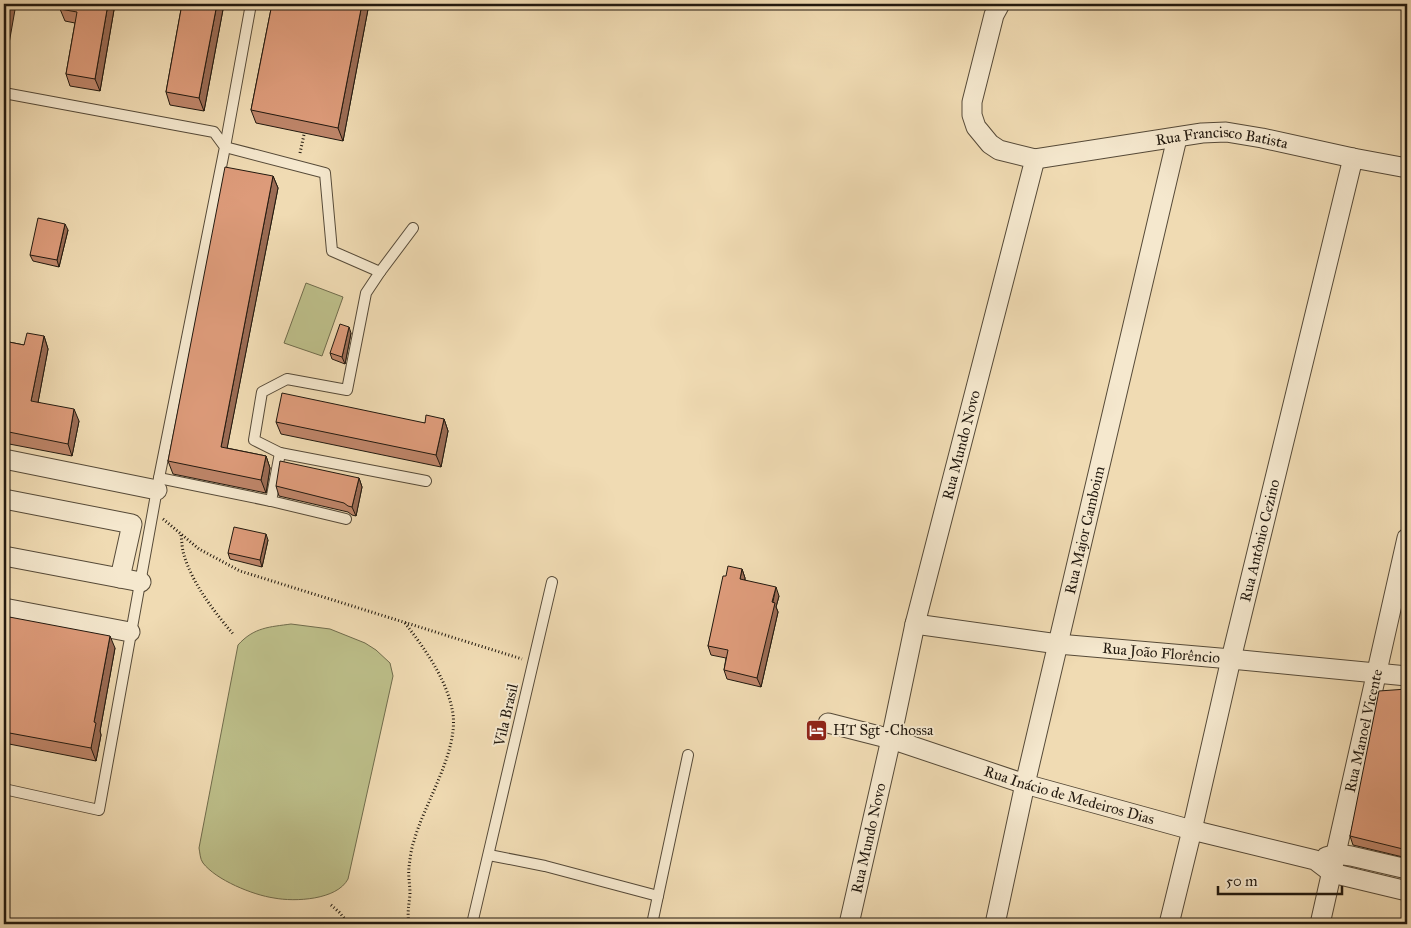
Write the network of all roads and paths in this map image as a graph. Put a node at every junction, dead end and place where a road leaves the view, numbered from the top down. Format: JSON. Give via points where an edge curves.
{"nodes":[{"id":1,"x":251,"y":4,"type":"edge"},
{"id":2,"x":1000,"y":4,"type":"edge"},
{"id":3,"x":4,"y":93,"type":"edge"},
{"id":4,"x":305,"y":128,"type":"edge"},
{"id":5,"x":1177,"y":138,"type":"junction"},
{"id":6,"x":225,"y":147,"type":"junction"},
{"id":7,"x":1353,"y":158,"type":"junction"},
{"id":8,"x":1035,"y":159,"type":"junction"},
{"id":9,"x":298,"y":166,"type":"junction"},
{"id":10,"x":1407,"y":168,"type":"edge"},
{"id":11,"x":413,"y":228,"type":"dead end"},
{"id":12,"x":380,"y":272,"type":"junction"},
{"id":13,"x":280,"y":453,"type":"junction"},
{"id":14,"x":4,"y":460,"type":"edge"},
{"id":15,"x":426,"y":480,"type":"dead end"},
{"id":16,"x":158,"y":484,"type":"junction"},
{"id":17,"x":4,"y":500,"type":"edge"},
{"id":18,"x":271,"y":501,"type":"junction"},
{"id":19,"x":153,"y":511,"type":"junction"},
{"id":20,"x":346,"y":519,"type":"edge"},
{"id":21,"x":181,"y":535,"type":"junction"},
{"id":22,"x":1407,"y":538,"type":"edge"},
{"id":23,"x":4,"y":556,"type":"edge"},
{"id":24,"x":120,"y":578,"type":"junction"},
{"id":25,"x":141,"y":582,"type":"junction"},
{"id":26,"x":552,"y":582,"type":"dead end"},
{"id":27,"x":4,"y":608,"type":"edge"},
{"id":28,"x":405,"y":623,"type":"junction"},
{"id":29,"x":915,"y":624,"type":"junction"},
{"id":30,"x":130,"y":632,"type":"junction"},
{"id":31,"x":234,"y":634,"type":"dead end"},
{"id":32,"x":1058,"y":644,"type":"junction"},
{"id":33,"x":1231,"y":659,"type":"junction"},
{"id":34,"x":533,"y":663,"type":"junction"},
{"id":35,"x":1376,"y":674,"type":"junction"},
{"id":36,"x":1407,"y":676,"type":"edge"},
{"id":37,"x":828,"y":723,"type":"dead end"},
{"id":38,"x":891,"y":740,"type":"junction"},
{"id":39,"x":688,"y":755,"type":"dead end"},
{"id":40,"x":1024,"y":784,"type":"junction"},
{"id":41,"x":4,"y":789,"type":"edge"},
{"id":42,"x":1192,"y":830,"type":"junction"},
{"id":43,"x":1337,"y":854,"type":"junction"},
{"id":44,"x":489,"y":855,"type":"junction"},
{"id":45,"x":1315,"y":860,"type":"junction"},
{"id":46,"x":1406,"y":869,"type":"edge"},
{"id":47,"x":1332,"y":873,"type":"junction"},
{"id":48,"x":1403,"y":890,"type":"edge"},
{"id":49,"x":658,"y":896,"type":"junction"},
{"id":50,"x":330,"y":905,"type":"dead end"},
{"id":51,"x":349,"y":924,"type":"edge"},
{"id":52,"x":409,"y":924,"type":"edge"},
{"id":53,"x":472,"y":924,"type":"edge"},
{"id":54,"x":652,"y":924,"type":"edge"},
{"id":55,"x":849,"y":924,"type":"edge"},
{"id":56,"x":995,"y":924,"type":"edge"},
{"id":57,"x":1169,"y":924,"type":"edge"},
{"id":58,"x":1320,"y":924,"type":"edge"}],
"edges":[{"from":1,"to":6,"type":"lane"},
{"from":2,"to":8,"type":"street","via":[[994,14],[972,102],[972,115],[976,127],[990,144],[999,150]]},
{"from":3,"to":6,"type":"lane","via":[[214,132]]},
{"from":4,"to":9,"type":"path"},
{"from":5,"to":7,"type":"street","name":"Rua Francisco Batista","via":[[1226,132]]},
{"from":5,"to":8,"type":"street","name":"Rua Francisco Batista"},
{"from":5,"to":32,"type":"street","name":"Rua Major Camboim"},
{"from":6,"to":9,"type":"lane"},
{"from":6,"to":16,"type":"lane"},
{"from":7,"to":10,"type":"street","name":"Rua Francisco Batista"},
{"from":7,"to":33,"type":"street","name":"Rua Antônio Cezino"},
{"from":8,"to":29,"type":"street","name":"Rua Mundo Novo"},
{"from":9,"to":12,"type":"lane","via":[[325,173],[332,251]]},
{"from":11,"to":12,"type":"lane"},
{"from":12,"to":13,"type":"lane","via":[[366,293],[347,390],[287,379],[262,392],[254,440]]},
{"from":13,"to":15,"type":"lane"},
{"from":13,"to":18,"type":"lane"},
{"from":14,"to":16,"type":"street"},
{"from":16,"to":18,"type":"lane"},
{"from":16,"to":19,"type":"lane"},
{"from":17,"to":24,"type":"street","via":[[132,524]]},
{"from":18,"to":20,"type":"lane"},
{"from":19,"to":21,"type":"path"},
{"from":19,"to":25,"type":"lane"},
{"from":21,"to":28,"type":"path","via":[[199,549],[240,571]]},
{"from":21,"to":31,"type":"path","via":[[183,554],[190,570],[215,611]]},
{"from":22,"to":35,"type":"street","name":"Rua Manoel Vicente"},
{"from":23,"to":24,"type":"street"},
{"from":24,"to":25,"type":"street"},
{"from":25,"to":30,"type":"lane"},
{"from":26,"to":34,"type":"lane","name":"Vila Brasil"},
{"from":27,"to":30,"type":"street"},
{"from":28,"to":34,"type":"path"},
{"from":28,"to":52,"type":"path","via":[[439,674],[453,715],[448,754],[414,840],[409,868]]},
{"from":29,"to":32,"type":"street","name":"Rua João Florêncio"},
{"from":29,"to":38,"type":"street","name":"Rua Mundo Novo"},
{"from":30,"to":41,"type":"lane","via":[[100,810]]},
{"from":32,"to":33,"type":"street","name":"Rua João Florêncio"},
{"from":32,"to":40,"type":"street","name":"Rua Major Camboim"},
{"from":33,"to":35,"type":"street","name":"Rua João Florêncio"},
{"from":33,"to":42,"type":"street","name":"Rua Antônio Cezino"},
{"from":34,"to":44,"type":"lane","name":"Vila Brasil"},
{"from":35,"to":36,"type":"street","name":"Rua João Florêncio"},
{"from":35,"to":43,"type":"street","name":"Rua Manoel Vicente"},
{"from":37,"to":38,"type":"street","name":"Rua Inácio de Medeiros Dias"},
{"from":38,"to":40,"type":"street","name":"Rua Inácio de Medeiros Dias"},
{"from":38,"to":55,"type":"street","name":"Rua Mundo Novo"},
{"from":39,"to":49,"type":"lane"},
{"from":40,"to":42,"type":"street","name":"Rua Inácio de Medeiros Dias"},
{"from":40,"to":56,"type":"street","name":"Rua Major Camboim"},
{"from":42,"to":45,"type":"street","name":"Rua Inácio de Medeiros Dias"},
{"from":42,"to":57,"type":"street","name":"Rua Antônio Cezino"},
{"from":43,"to":45,"type":"street","name":"Rua Inácio de Medeiros Dias"},
{"from":43,"to":46,"type":"street","name":"Rua Inácio de Medeiros Dias"},
{"from":43,"to":47,"type":"street","name":"Rua Manoel Vicente"},
{"from":44,"to":49,"type":"lane","via":[[545,866]]},
{"from":44,"to":53,"type":"lane","name":"Vila Brasil"},
{"from":45,"to":47,"type":"street","name":"Rua Inácio de Medeiros Dias"},
{"from":46,"to":48,"type":"street"},
{"from":47,"to":48,"type":"street","name":"Rua Inácio de Medeiros Dias"},
{"from":47,"to":58,"type":"street","name":"Rua Manoel Vicente"},
{"from":49,"to":54,"type":"lane"},
{"from":50,"to":51,"type":"path"}]}
